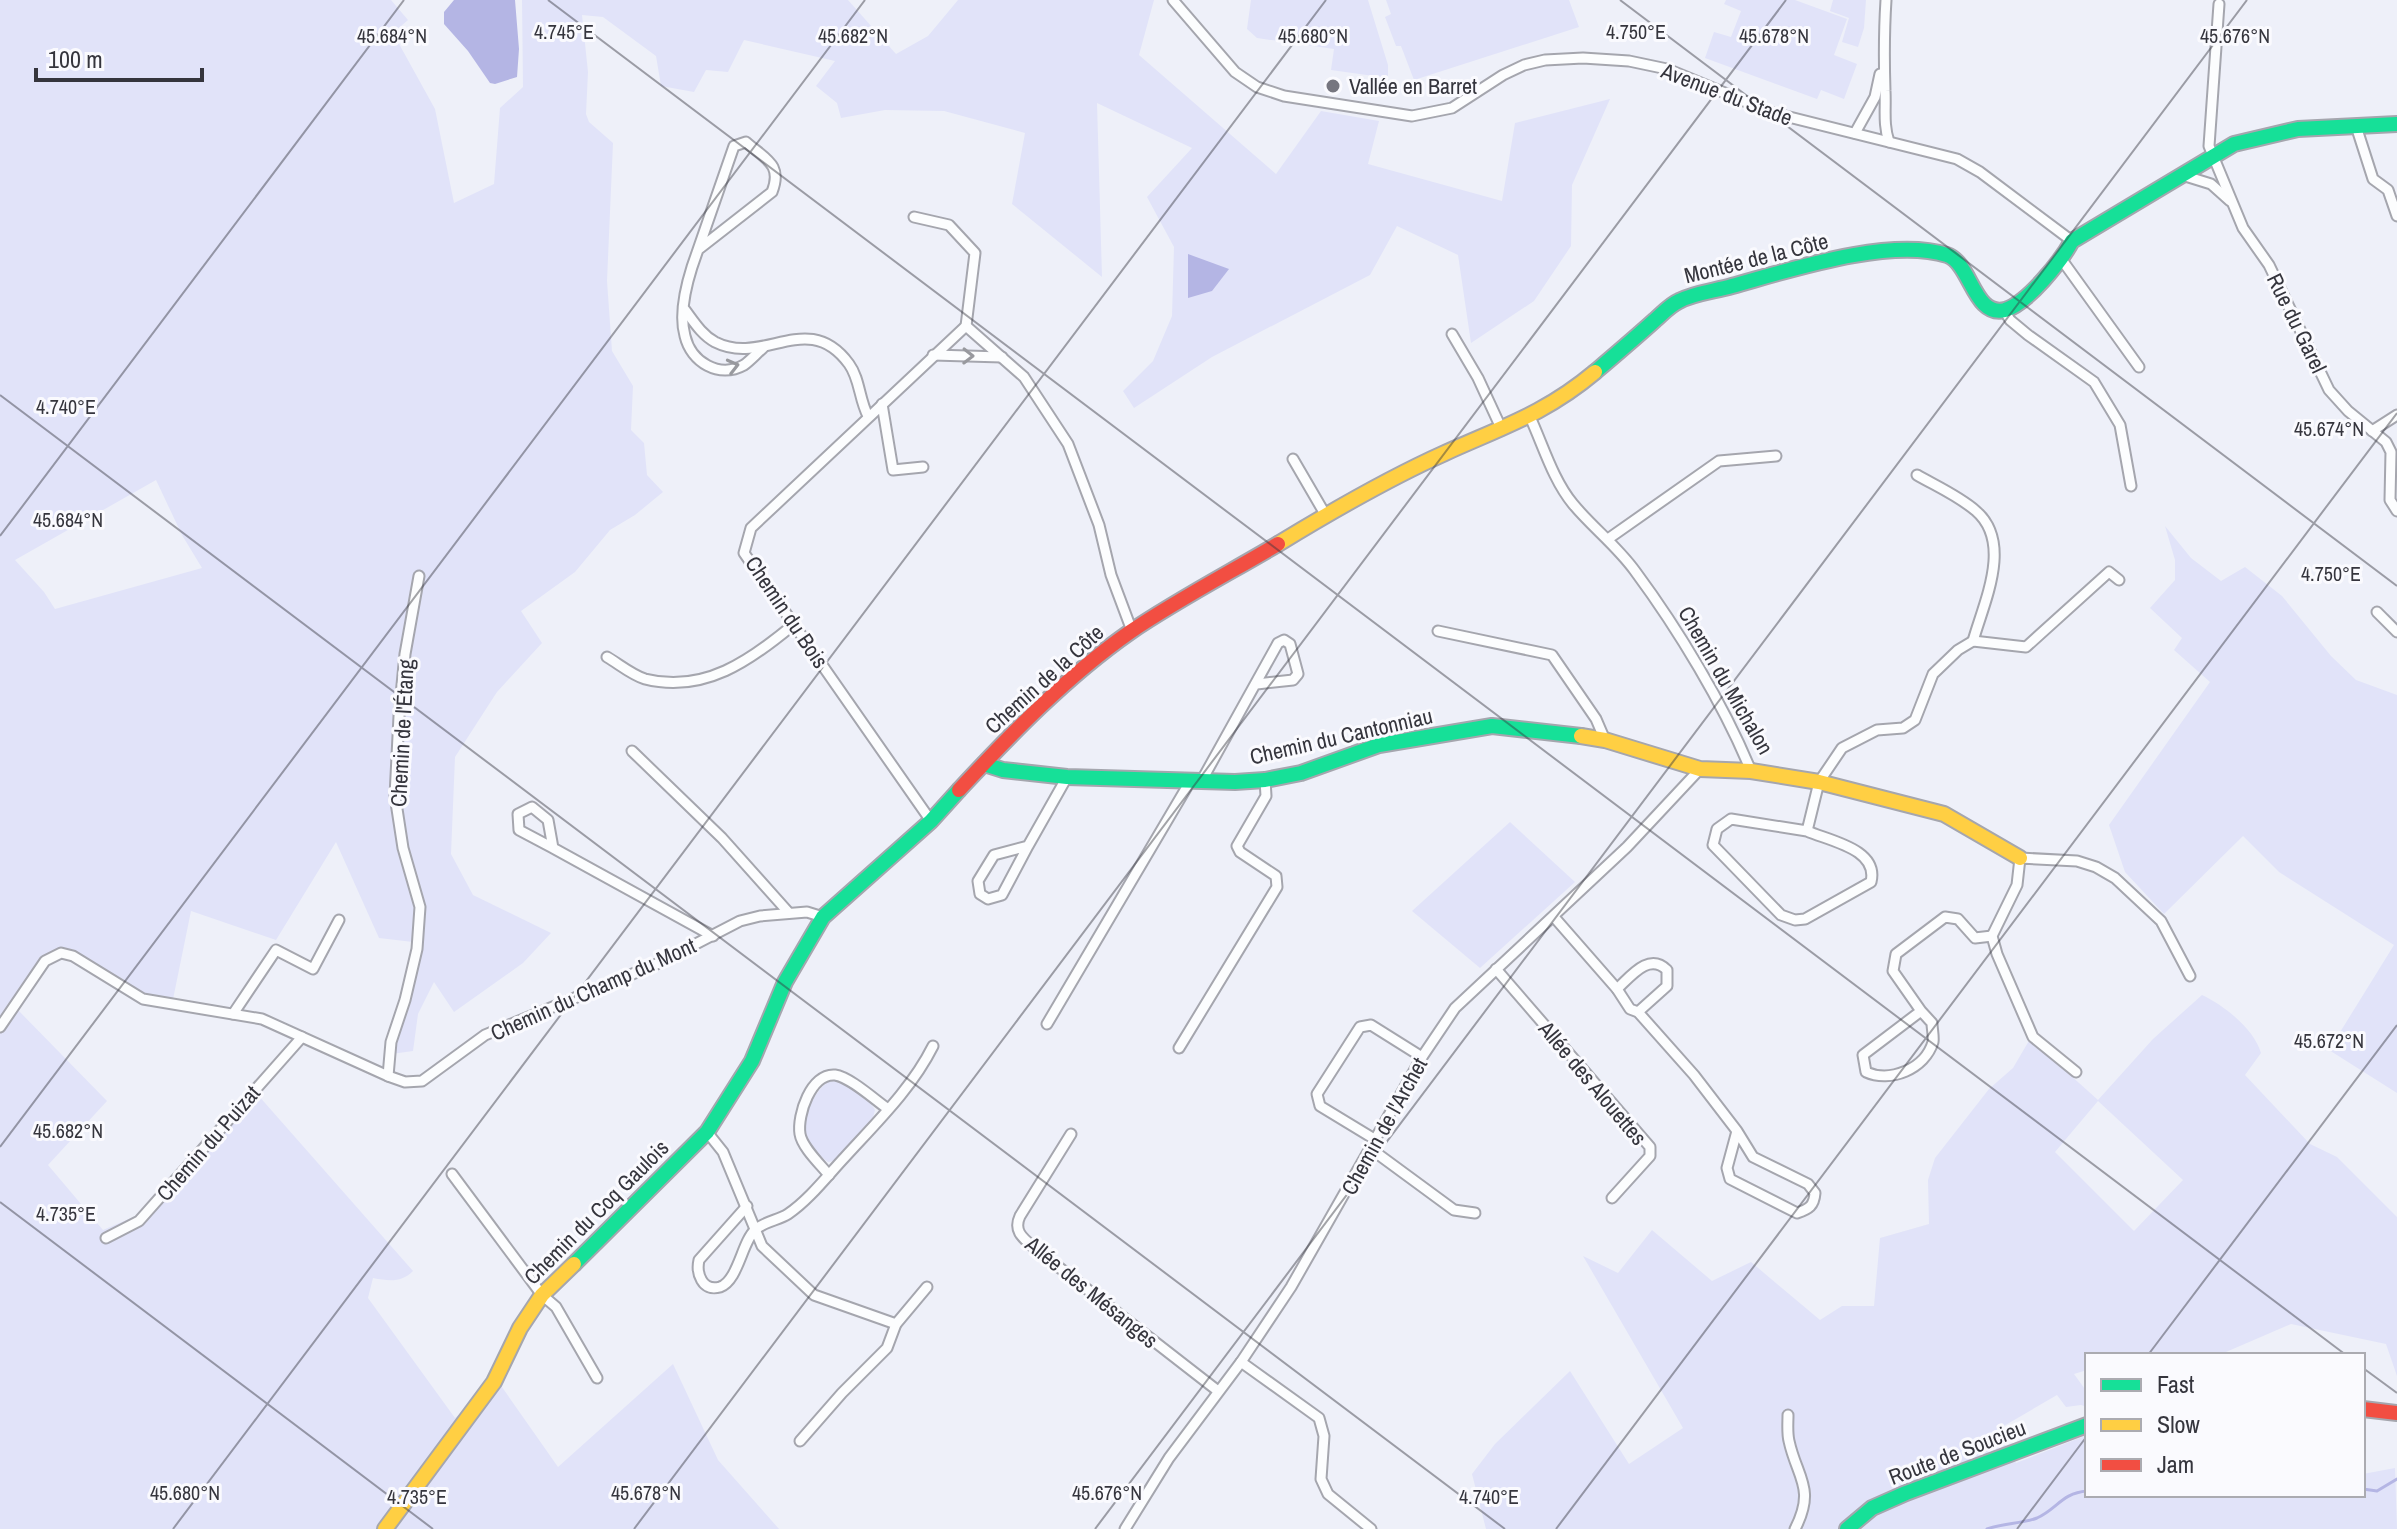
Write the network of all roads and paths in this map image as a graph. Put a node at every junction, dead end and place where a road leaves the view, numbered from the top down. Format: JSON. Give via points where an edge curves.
{"nodes":[{"id":1,"x":1173,"y":0,"type":"edge"},
{"id":2,"x":1886,"y":0,"type":"edge"},
{"id":3,"x":2219,"y":4,"type":"dead end"},
{"id":4,"x":1882,"y":63,"type":"junction"},
{"id":5,"x":2397,"y":124,"type":"edge"},
{"id":6,"x":2356,"y":126,"type":"junction"},
{"id":7,"x":1855,"y":133,"type":"junction"},
{"id":8,"x":1889,"y":142,"type":"junction"},
{"id":9,"x":2213,"y":156,"type":"junction"},
{"id":10,"x":2182,"y":175,"type":"junction"},
{"id":11,"x":2211,"y":184,"type":"junction"},
{"id":12,"x":2230,"y":202,"type":"junction"},
{"id":13,"x":2397,"y":216,"type":"edge"},
{"id":14,"x":914,"y":217,"type":"dead end"},
{"id":15,"x":2072,"y":241,"type":"junction"},
{"id":16,"x":699,"y":249,"type":"junction"},
{"id":17,"x":2062,"y":260,"type":"junction"},
{"id":18,"x":685,"y":310,"type":"junction"},
{"id":19,"x":2004,"y":310,"type":"junction"},
{"id":20,"x":966,"y":326,"type":"junction"},
{"id":21,"x":1452,"y":334,"type":"dead end"},
{"id":22,"x":763,"y":348,"type":"junction"},
{"id":23,"x":933,"y":355,"type":"junction"},
{"id":24,"x":1003,"y":357,"type":"junction"},
{"id":25,"x":2139,"y":367,"type":"dead end"},
{"id":26,"x":882,"y":404,"type":"junction"},
{"id":27,"x":2397,"y":415,"type":"edge"},
{"id":28,"x":868,"y":416,"type":"junction"},
{"id":29,"x":1530,"y":417,"type":"junction"},
{"id":30,"x":1502,"y":430,"type":"junction"},
{"id":31,"x":2372,"y":431,"type":"junction"},
{"id":32,"x":1776,"y":456,"type":"dead end"},
{"id":33,"x":1293,"y":459,"type":"dead end"},
{"id":34,"x":923,"y":467,"type":"dead end"},
{"id":35,"x":2394,"y":472,"type":"edge"},
{"id":36,"x":1917,"y":475,"type":"dead end"},
{"id":37,"x":2131,"y":486,"type":"dead end"},
{"id":38,"x":2397,"y":511,"type":"edge"},
{"id":39,"x":1325,"y":514,"type":"junction"},
{"id":40,"x":1608,"y":539,"type":"junction"},
{"id":41,"x":419,"y":576,"type":"dead end"},
{"id":42,"x":2119,"y":580,"type":"dead end"},
{"id":43,"x":2377,"y":612,"type":"dead end"},
{"id":44,"x":793,"y":625,"type":"junction"},
{"id":45,"x":1132,"y":631,"type":"junction"},
{"id":46,"x":1438,"y":631,"type":"dead end"},
{"id":47,"x":2397,"y":632,"type":"edge"},
{"id":48,"x":1973,"y":641,"type":"junction"},
{"id":49,"x":607,"y":657,"type":"dead end"},
{"id":50,"x":1257,"y":684,"type":"junction"},
{"id":51,"x":1605,"y":740,"type":"junction"},
{"id":52,"x":632,"y":751,"type":"dead end"},
{"id":53,"x":984,"y":764,"type":"junction"},
{"id":54,"x":1700,"y":769,"type":"junction"},
{"id":55,"x":1751,"y":771,"type":"junction"},
{"id":56,"x":1067,"y":777,"type":"junction"},
{"id":57,"x":1196,"y":780,"type":"junction"},
{"id":58,"x":1265,"y":780,"type":"junction"},
{"id":59,"x":1819,"y":782,"type":"junction"},
{"id":60,"x":931,"y":821,"type":"junction"},
{"id":61,"x":1807,"y":831,"type":"junction"},
{"id":62,"x":1028,"y":846,"type":"junction"},
{"id":63,"x":553,"y":848,"type":"junction"},
{"id":64,"x":2020,"y":858,"type":"junction"},
{"id":65,"x":789,"y":913,"type":"junction"},
{"id":66,"x":823,"y":917,"type":"junction"},
{"id":67,"x":1554,"y":917,"type":"junction"},
{"id":68,"x":339,"y":920,"type":"dead end"},
{"id":69,"x":713,"y":936,"type":"junction"},
{"id":70,"x":1992,"y":936,"type":"junction"},
{"id":71,"x":1496,"y":969,"type":"junction"},
{"id":72,"x":2190,"y":976,"type":"dead end"},
{"id":73,"x":1617,"y":989,"type":"junction"},
{"id":74,"x":1921,"y":1011,"type":"junction"},
{"id":75,"x":1638,"y":1012,"type":"junction"},
{"id":76,"x":233,"y":1014,"type":"junction"},
{"id":77,"x":1047,"y":1024,"type":"dead end"},
{"id":78,"x":0,"y":1027,"type":"edge"},
{"id":79,"x":302,"y":1037,"type":"junction"},
{"id":80,"x":933,"y":1046,"type":"dead end"},
{"id":81,"x":1179,"y":1048,"type":"dead end"},
{"id":82,"x":1422,"y":1057,"type":"junction"},
{"id":83,"x":2076,"y":1072,"type":"dead end"},
{"id":84,"x":388,"y":1076,"type":"junction"},
{"id":85,"x":888,"y":1109,"type":"junction"},
{"id":86,"x":1737,"y":1131,"type":"junction"},
{"id":87,"x":707,"y":1132,"type":"junction"},
{"id":88,"x":1071,"y":1134,"type":"dead end"},
{"id":89,"x":1373,"y":1145,"type":"junction"},
{"id":90,"x":452,"y":1174,"type":"dead end"},
{"id":91,"x":829,"y":1175,"type":"junction"},
{"id":92,"x":1612,"y":1198,"type":"dead end"},
{"id":93,"x":747,"y":1206,"type":"junction"},
{"id":94,"x":1475,"y":1213,"type":"dead end"},
{"id":95,"x":755,"y":1229,"type":"junction"},
{"id":96,"x":106,"y":1238,"type":"dead end"},
{"id":97,"x":927,"y":1287,"type":"dead end"},
{"id":98,"x":542,"y":1295,"type":"junction"},
{"id":99,"x":896,"y":1324,"type":"junction"},
{"id":100,"x":1241,"y":1362,"type":"junction"},
{"id":101,"x":597,"y":1378,"type":"dead end"},
{"id":102,"x":1218,"y":1391,"type":"junction"},
{"id":103,"x":2365,"y":1409,"type":"edge"},
{"id":104,"x":2397,"y":1413,"type":"edge"},
{"id":105,"x":1788,"y":1415,"type":"dead end"},
{"id":106,"x":2085,"y":1426,"type":"edge"},
{"id":107,"x":800,"y":1441,"type":"dead end"},
{"id":108,"x":385,"y":1529,"type":"edge"},
{"id":109,"x":1125,"y":1529,"type":"edge"},
{"id":110,"x":1371,"y":1529,"type":"edge"},
{"id":111,"x":1795,"y":1529,"type":"edge"},
{"id":112,"x":1847,"y":1529,"type":"edge"}],
"edges":[{"from":1,"to":7,"type":"street","name":"Avenue du Stade","via":[[1235,72],[1284,96],[1412,116],[1452,108],[1524,65],[1583,58],[1667,69],[1773,113]]},
{"from":2,"to":4,"type":"street"},
{"from":3,"to":9,"type":"street","via":[[2209,146]]},
{"from":4,"to":7,"type":"street","via":[[1875,97]]},
{"from":4,"to":8,"type":"street"},
{"from":5,"to":6,"type":"street"},
{"from":6,"to":9,"type":"street","via":[[2265,135]]},
{"from":6,"to":13,"type":"street","via":[[2373,179],[2388,190]]},
{"from":7,"to":8,"type":"street","name":"Avenue du Stade"},
{"from":8,"to":15,"type":"street","name":"Avenue du Stade","via":[[1957,159]]},
{"from":9,"to":10,"type":"street"},
{"from":9,"to":11,"type":"street","via":[[2207,168]]},
{"from":9,"to":12,"type":"street","name":"Rue du Garel"},
{"from":10,"to":11,"type":"street"},
{"from":10,"to":15,"type":"street"},
{"from":11,"to":12,"type":"street"},
{"from":12,"to":31,"type":"street","name":"Rue du Garel","via":[[2269,265],[2329,390]]},
{"from":14,"to":20,"type":"street","via":[[949,225],[975,253]]},
{"from":15,"to":17,"type":"street"},
{"from":16,"to":16,"type":"street","via":[[772,192],[774,166],[746,142],[734,146]]},
{"from":16,"to":18,"type":"street"},
{"from":17,"to":19,"type":"street"},
{"from":17,"to":25,"type":"street"},
{"from":18,"to":22,"type":"street","via":[[717,343]]},
{"from":18,"to":22,"type":"street","one_way":true,"via":[[684,335],[690,349],[714,369],[744,365]]},
{"from":19,"to":29,"type":"street","name":"Montée de la Côte","via":[[1979,300],[1962,266],[1950,256],[1877,251],[1678,301],[1569,394]]},
{"from":19,"to":37,"type":"street","via":[[2039,344],[2094,382],[2120,425]]},
{"from":20,"to":23,"type":"street","name":"Chemin du Bois"},
{"from":20,"to":24,"type":"street"},
{"from":21,"to":30,"type":"street"},
{"from":22,"to":28,"type":"street","via":[[795,338],[826,343],[851,367]]},
{"from":23,"to":24,"type":"street","one_way":true},
{"from":23,"to":26,"type":"street","name":"Chemin du Bois"},
{"from":24,"to":45,"type":"street","via":[[1024,377],[1068,444]]},
{"from":26,"to":28,"type":"street","name":"Chemin du Bois"},
{"from":26,"to":34,"type":"street","via":[[893,470]]},
{"from":27,"to":31,"type":"street"},
{"from":28,"to":44,"type":"street","name":"Chemin du Bois","via":[[751,528],[744,553]]},
{"from":29,"to":30,"type":"street","name":"Chemin de la Côte"},
{"from":29,"to":40,"type":"street","name":"Chemin du Michalon","via":[[1572,503]]},
{"from":30,"to":39,"type":"street","name":"Chemin de la Côte","via":[[1390,478]]},
{"from":31,"to":35,"type":"street","name":"Rue du Garel","via":[[2386,442]]},
{"from":32,"to":40,"type":"street","via":[[1719,461]]},
{"from":33,"to":39,"type":"street"},
{"from":35,"to":38,"type":"street","name":"Rue du Garel","via":[[2390,500]]},
{"from":36,"to":48,"type":"street","via":[[1976,511],[1989,526],[1995,548]]},
{"from":39,"to":45,"type":"street","name":"Chemin de la Côte"},
{"from":40,"to":55,"type":"street","name":"Chemin du Michalon","via":[[1697,667]]},
{"from":41,"to":84,"type":"street","name":"Chemin de l'Étang","via":[[405,654],[395,796],[420,907],[417,949],[391,1042]]},
{"from":42,"to":48,"type":"street","via":[[2109,572],[2026,647]]},
{"from":43,"to":47,"type":"street"},
{"from":44,"to":49,"type":"street","via":[[728,672],[698,680],[642,678]]},
{"from":44,"to":60,"type":"street","name":"Chemin du Bois"},
{"from":45,"to":53,"type":"street","name":"Chemin de la Côte","via":[[1049,699]]},
{"from":46,"to":51,"type":"street","via":[[1552,655]]},
{"from":48,"to":59,"type":"street","via":[[1933,674],[1915,720],[1903,728],[1877,730],[1842,748]]},
{"from":50,"to":50,"type":"street","via":[[1278,643],[1290,644],[1298,674],[1293,680]]},
{"from":50,"to":57,"type":"street"},
{"from":51,"to":54,"type":"street","name":"Chemin du Cantonniau"},
{"from":51,"to":58,"type":"street","name":"Chemin du Cantonniau","via":[[1492,726],[1379,745]]},
{"from":52,"to":65,"type":"street","via":[[722,838]]},
{"from":53,"to":56,"type":"street","name":"Chemin du Cantonniau"},
{"from":53,"to":60,"type":"street","name":"Chemin de la Côte"},
{"from":54,"to":55,"type":"street","name":"Chemin du Cantonniau"},
{"from":54,"to":67,"type":"street","name":"Chemin de l'Archet"},
{"from":55,"to":59,"type":"street","name":"Chemin du Michalon"},
{"from":56,"to":57,"type":"street","name":"Chemin du Cantonniau"},
{"from":56,"to":62,"type":"street"},
{"from":57,"to":58,"type":"street","name":"Chemin du Cantonniau"},
{"from":57,"to":77,"type":"street"},
{"from":58,"to":81,"type":"street","via":[[1266,796],[1237,846],[1276,876],[1277,887]]},
{"from":59,"to":61,"type":"street"},
{"from":59,"to":64,"type":"street","name":"Chemin du Michalon","via":[[1944,814]]},
{"from":60,"to":66,"type":"street","name":"Chemin de la Côte"},
{"from":61,"to":61,"type":"street","via":[[1731,819],[1717,829],[1713,845],[1781,915],[1805,919],[1871,882],[1873,872],[1858,852]]},
{"from":62,"to":62,"type":"street","via":[[994,855],[978,881],[980,894],[988,899],[1002,895]]},
{"from":63,"to":63,"type":"street","via":[[548,820],[532,807],[518,814],[519,830]]},
{"from":63,"to":69,"type":"street"},
{"from":64,"to":70,"type":"street","via":[[2017,885]]},
{"from":64,"to":72,"type":"street","via":[[2077,861],[2115,878],[2161,921]]},
{"from":65,"to":66,"type":"street","name":"Chemin du Champ du Mont"},
{"from":65,"to":69,"type":"street","name":"Chemin du Champ du Mont","via":[[740,921]]},
{"from":66,"to":87,"type":"street","name":"Chemin du Coq Gaulois","via":[[785,982],[752,1061]]},
{"from":67,"to":71,"type":"street","name":"Chemin de l'Archet"},
{"from":67,"to":73,"type":"street"},
{"from":68,"to":76,"type":"street","via":[[313,969],[276,950]]},
{"from":69,"to":84,"type":"street","name":"Chemin du Champ du Mont","via":[[485,1035],[422,1081]]},
{"from":70,"to":74,"type":"street","via":[[1975,938],[1958,919],[1945,917],[1896,954],[1893,971]]},
{"from":70,"to":83,"type":"street","via":[[2033,1037]]},
{"from":71,"to":82,"type":"street","name":"Chemin de l'Archet","via":[[1455,1008]]},
{"from":71,"to":92,"type":"street","name":"Allée des Alouettes","via":[[1650,1147],[1650,1156]]},
{"from":73,"to":75,"type":"street"},
{"from":73,"to":75,"type":"street","via":[[1644,965],[1652,962],[1667,970],[1667,986]]},
{"from":74,"to":74,"type":"street","via":[[1863,1055],[1866,1072],[1879,1078],[1900,1075],[1924,1057],[1933,1042],[1932,1023]]},
{"from":75,"to":86,"type":"street"},
{"from":76,"to":78,"type":"street","name":"Chemin du Champ du Mont","via":[[143,999],[61,953],[45,961]]},
{"from":76,"to":79,"type":"street","name":"Chemin du Champ du Mont","via":[[262,1019]]},
{"from":79,"to":84,"type":"street","name":"Chemin du Champ du Mont"},
{"from":79,"to":96,"type":"street","name":"Chemin du Puizat","via":[[139,1221]]},
{"from":80,"to":85,"type":"street","via":[[922,1069]]},
{"from":82,"to":89,"type":"street","name":"Chemin de l'Archet"},
{"from":82,"to":89,"type":"street","via":[[1371,1025],[1360,1027],[1317,1094],[1320,1106]]},
{"from":85,"to":91,"type":"street"},
{"from":85,"to":91,"type":"street","via":[[844,1078],[833,1075],[814,1085],[801,1117],[800,1136]]},
{"from":86,"to":86,"type":"street","via":[[1727,1168],[1730,1179],[1797,1213],[1809,1209],[1815,1193],[1808,1184],[1753,1157]]},
{"from":87,"to":93,"type":"street","via":[[723,1152]]},
{"from":87,"to":98,"type":"street","name":"Chemin du Coq Gaulois"},
{"from":88,"to":102,"type":"street","name":"Allée des Mésanges","via":[[1020,1216],[1018,1232]]},
{"from":89,"to":94,"type":"street","via":[[1454,1210]]},
{"from":89,"to":100,"type":"street","name":"Chemin de l'Archet"},
{"from":90,"to":98,"type":"street"},
{"from":91,"to":95,"type":"street","via":[[789,1213]]},
{"from":93,"to":95,"type":"street"},
{"from":93,"to":95,"type":"street","via":[[699,1260],[701,1281],[721,1287],[729,1280]]},
{"from":95,"to":99,"type":"street","via":[[762,1246],[814,1295]]},
{"from":97,"to":99,"type":"street"},
{"from":98,"to":101,"type":"street","via":[[556,1307]]},
{"from":98,"to":108,"type":"street","name":"Chemin du Coq Gaulois","via":[[494,1382]]},
{"from":99,"to":107,"type":"street","via":[[887,1348]]},
{"from":100,"to":102,"type":"street","name":"Chemin de l'Archet"},
{"from":100,"to":110,"type":"street","via":[[1319,1418],[1324,1436],[1321,1479],[1328,1494]]},
{"from":102,"to":109,"type":"street","name":"Chemin de l'Archet"},
{"from":103,"to":104,"type":"street"},
{"from":105,"to":111,"type":"street","via":[[1789,1440],[1805,1486]]},
{"from":106,"to":112,"type":"street","name":"Route de Soucieu","via":[[1906,1493],[1872,1508]]}]}
